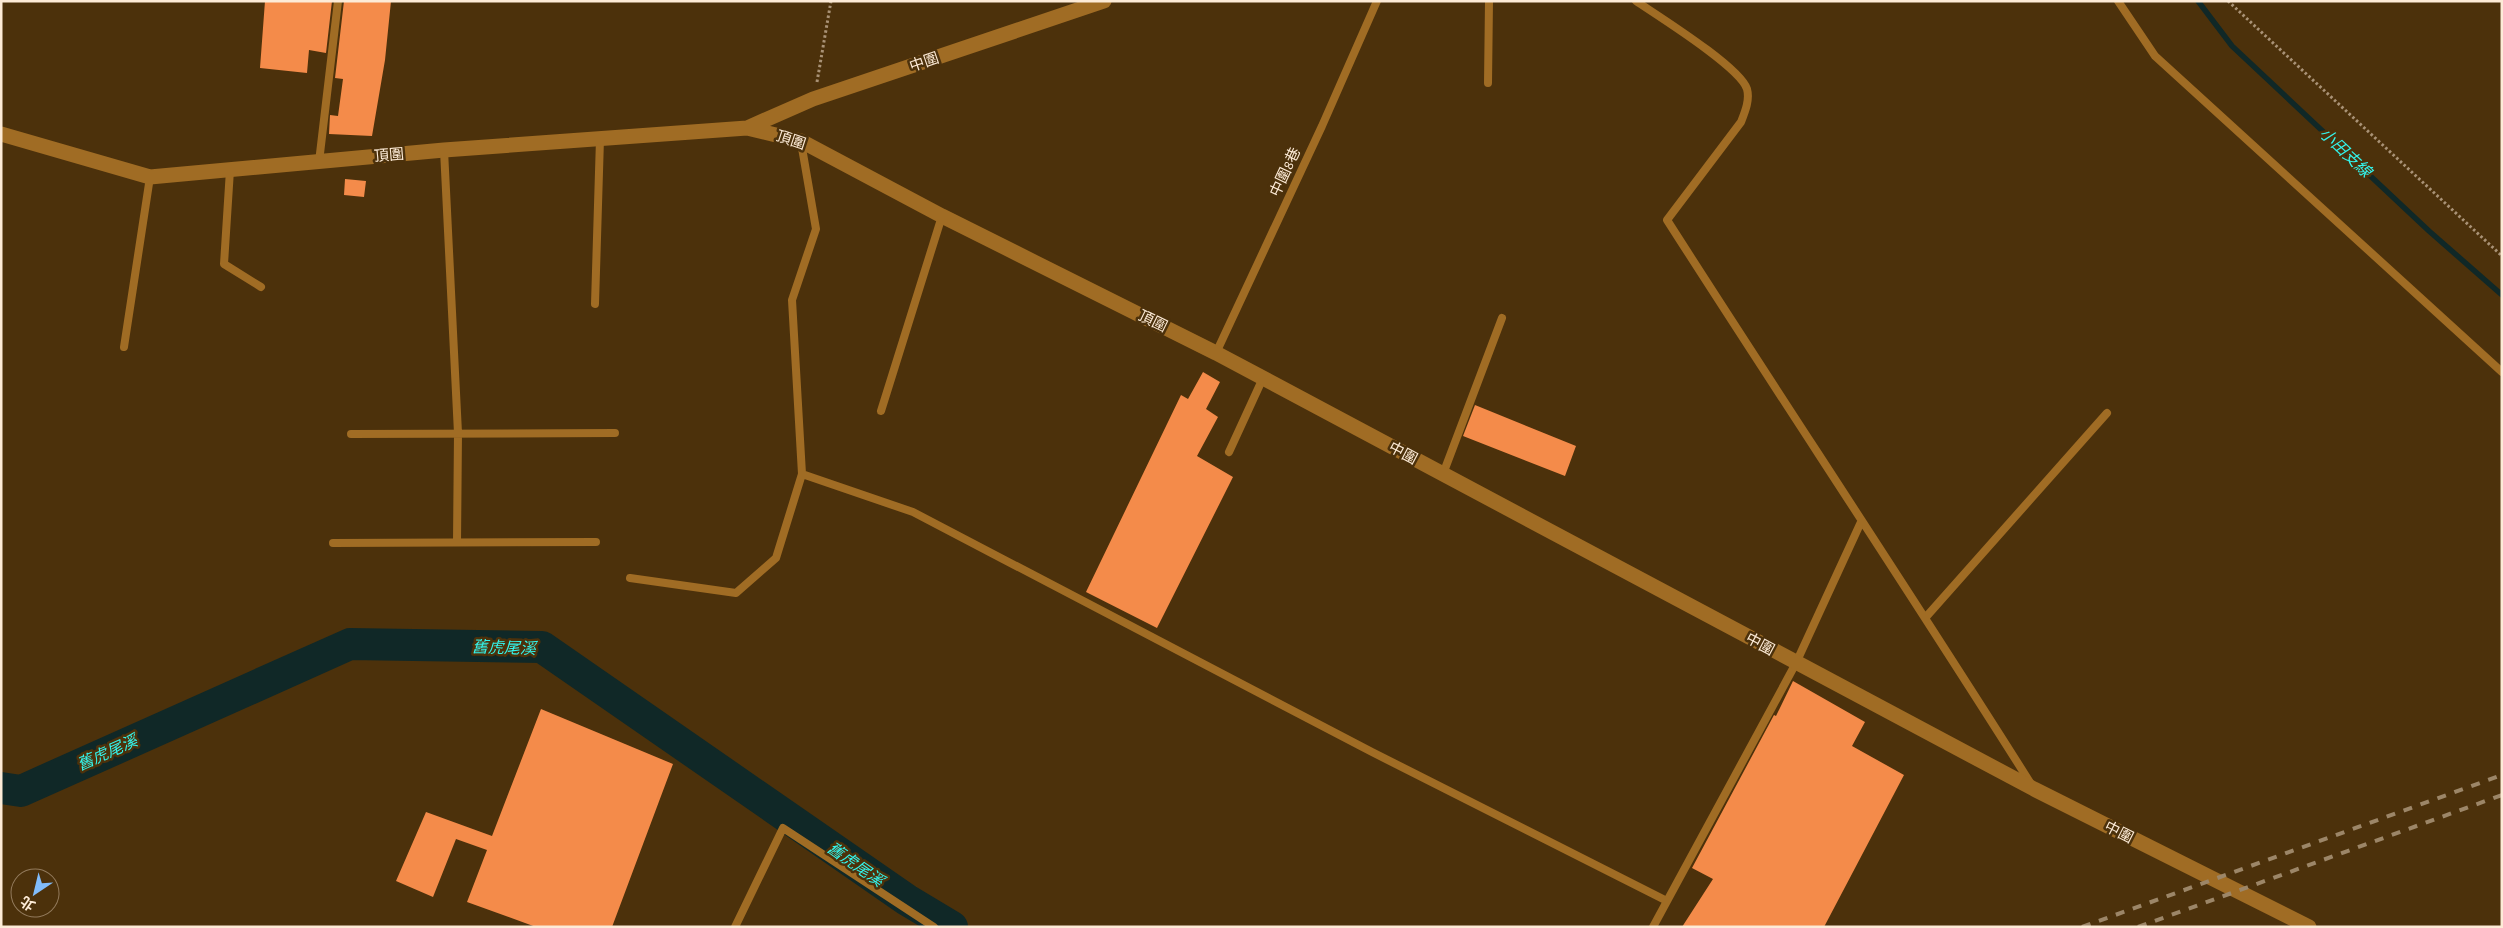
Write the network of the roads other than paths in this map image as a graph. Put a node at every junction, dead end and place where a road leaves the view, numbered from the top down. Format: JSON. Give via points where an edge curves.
{"nodes":[{"id":1,"x":338,"y":1,"type":"edge"},
{"id":2,"x":1377,"y":1,"type":"edge"},
{"id":3,"x":1489,"y":1,"type":"edge"},
{"id":4,"x":1636,"y":1,"type":"edge"},
{"id":5,"x":2118,"y":1,"type":"edge"},
{"id":6,"x":1096,"y":2,"type":"edge"},
{"id":7,"x":1488,"y":83,"type":"dead end"},
{"id":8,"x":747,"y":128,"type":"junction"},
{"id":9,"x":1,"y":134,"type":"edge"},
{"id":10,"x":600,"y":139,"type":"junction"},
{"id":11,"x":801,"y":141,"type":"junction"},
{"id":12,"x":444,"y":150,"type":"junction"},
{"id":13,"x":320,"y":162,"type":"junction"},
{"id":14,"x":230,"y":170,"type":"junction"},
{"id":15,"x":150,"y":177,"type":"junction"},
{"id":16,"x":942,"y":216,"type":"junction"},
{"id":17,"x":261,"y":287,"type":"dead end"},
{"id":18,"x":595,"y":304,"type":"dead end"},
{"id":19,"x":1502,"y":318,"type":"dead end"},
{"id":20,"x":124,"y":347,"type":"dead end"},
{"id":21,"x":1216,"y":352,"type":"junction"},
{"id":22,"x":2502,"y":372,"type":"edge"},
{"id":23,"x":1263,"y":378,"type":"junction"},
{"id":24,"x":881,"y":411,"type":"dead end"},
{"id":25,"x":2107,"y":413,"type":"dead end"},
{"id":26,"x":458,"y":433,"type":"junction"},
{"id":27,"x":615,"y":433,"type":"dead end"},
{"id":28,"x":351,"y":434,"type":"dead end"},
{"id":29,"x":1229,"y":452,"type":"dead end"},
{"id":30,"x":802,"y":474,"type":"junction"},
{"id":31,"x":1442,"y":474,"type":"junction"},
{"id":32,"x":1861,"y":522,"type":"junction"},
{"id":33,"x":333,"y":542,"type":"dead end"},
{"id":34,"x":457,"y":542,"type":"junction"},
{"id":35,"x":596,"y":542,"type":"dead end"},
{"id":36,"x":630,"y":578,"type":"dead end"},
{"id":37,"x":1926,"y":617,"type":"junction"},
{"id":38,"x":1796,"y":664,"type":"junction"},
{"id":39,"x":2034,"y":789,"type":"junction"},
{"id":40,"x":1667,"y":901,"type":"junction"},
{"id":41,"x":735,"y":927,"type":"edge"},
{"id":42,"x":934,"y":927,"type":"edge"},
{"id":43,"x":1653,"y":927,"type":"edge"},
{"id":44,"x":2309,"y":927,"type":"edge"}],
"edges":[{"from":1,"to":13,"type":"lane"},
{"from":2,"to":21,"type":"lane","name":"中圍8巷"},
{"from":3,"to":7,"type":"lane"},
{"from":4,"to":32,"type":"lane","via":[[1729,66],[1747,88],[1747,108],[1741,122],[1667,220]]},
{"from":5,"to":22,"type":"lane","via":[[2155,56]]},
{"from":6,"to":8,"type":"street","name":"中圍","via":[[813,99]]},
{"from":8,"to":10,"type":"street","name":"頂圍"},
{"from":8,"to":11,"type":"street","name":"頂圍"},
{"from":9,"to":15,"type":"street","name":"頂圍"},
{"from":10,"to":12,"type":"street","name":"頂圍"},
{"from":10,"to":18,"type":"lane"},
{"from":11,"to":16,"type":"street","name":"頂圍"},
{"from":11,"to":30,"type":"lane","via":[[816,230],[792,300]]},
{"from":12,"to":13,"type":"street","name":"頂圍"},
{"from":12,"to":26,"type":"lane"},
{"from":13,"to":14,"type":"street","name":"頂圍"},
{"from":14,"to":15,"type":"street","name":"頂圍"},
{"from":14,"to":17,"type":"lane","via":[[224,264]]},
{"from":15,"to":20,"type":"lane"},
{"from":16,"to":21,"type":"street","name":"頂圍"},
{"from":16,"to":24,"type":"lane"},
{"from":19,"to":31,"type":"lane"},
{"from":21,"to":23,"type":"street","name":"中圍"},
{"from":23,"to":29,"type":"lane"},
{"from":23,"to":31,"type":"street","name":"中圍"},
{"from":25,"to":37,"type":"lane"},
{"from":26,"to":27,"type":"lane"},
{"from":26,"to":28,"type":"lane"},
{"from":26,"to":34,"type":"lane"},
{"from":30,"to":36,"type":"lane","via":[[776,558],[736,593]]},
{"from":30,"to":40,"type":"lane","via":[[913,512],[1372,752]]},
{"from":31,"to":38,"type":"street","name":"中圍"},
{"from":32,"to":37,"type":"lane"},
{"from":32,"to":38,"type":"lane"},
{"from":33,"to":34,"type":"lane"},
{"from":34,"to":35,"type":"lane"},
{"from":37,"to":39,"type":"lane"},
{"from":38,"to":39,"type":"street","name":"中圍"},
{"from":38,"to":40,"type":"lane"},
{"from":39,"to":44,"type":"street","name":"中圍"},
{"from":40,"to":43,"type":"lane"},
{"from":41,"to":42,"type":"lane","via":[[783,828]]}]}
